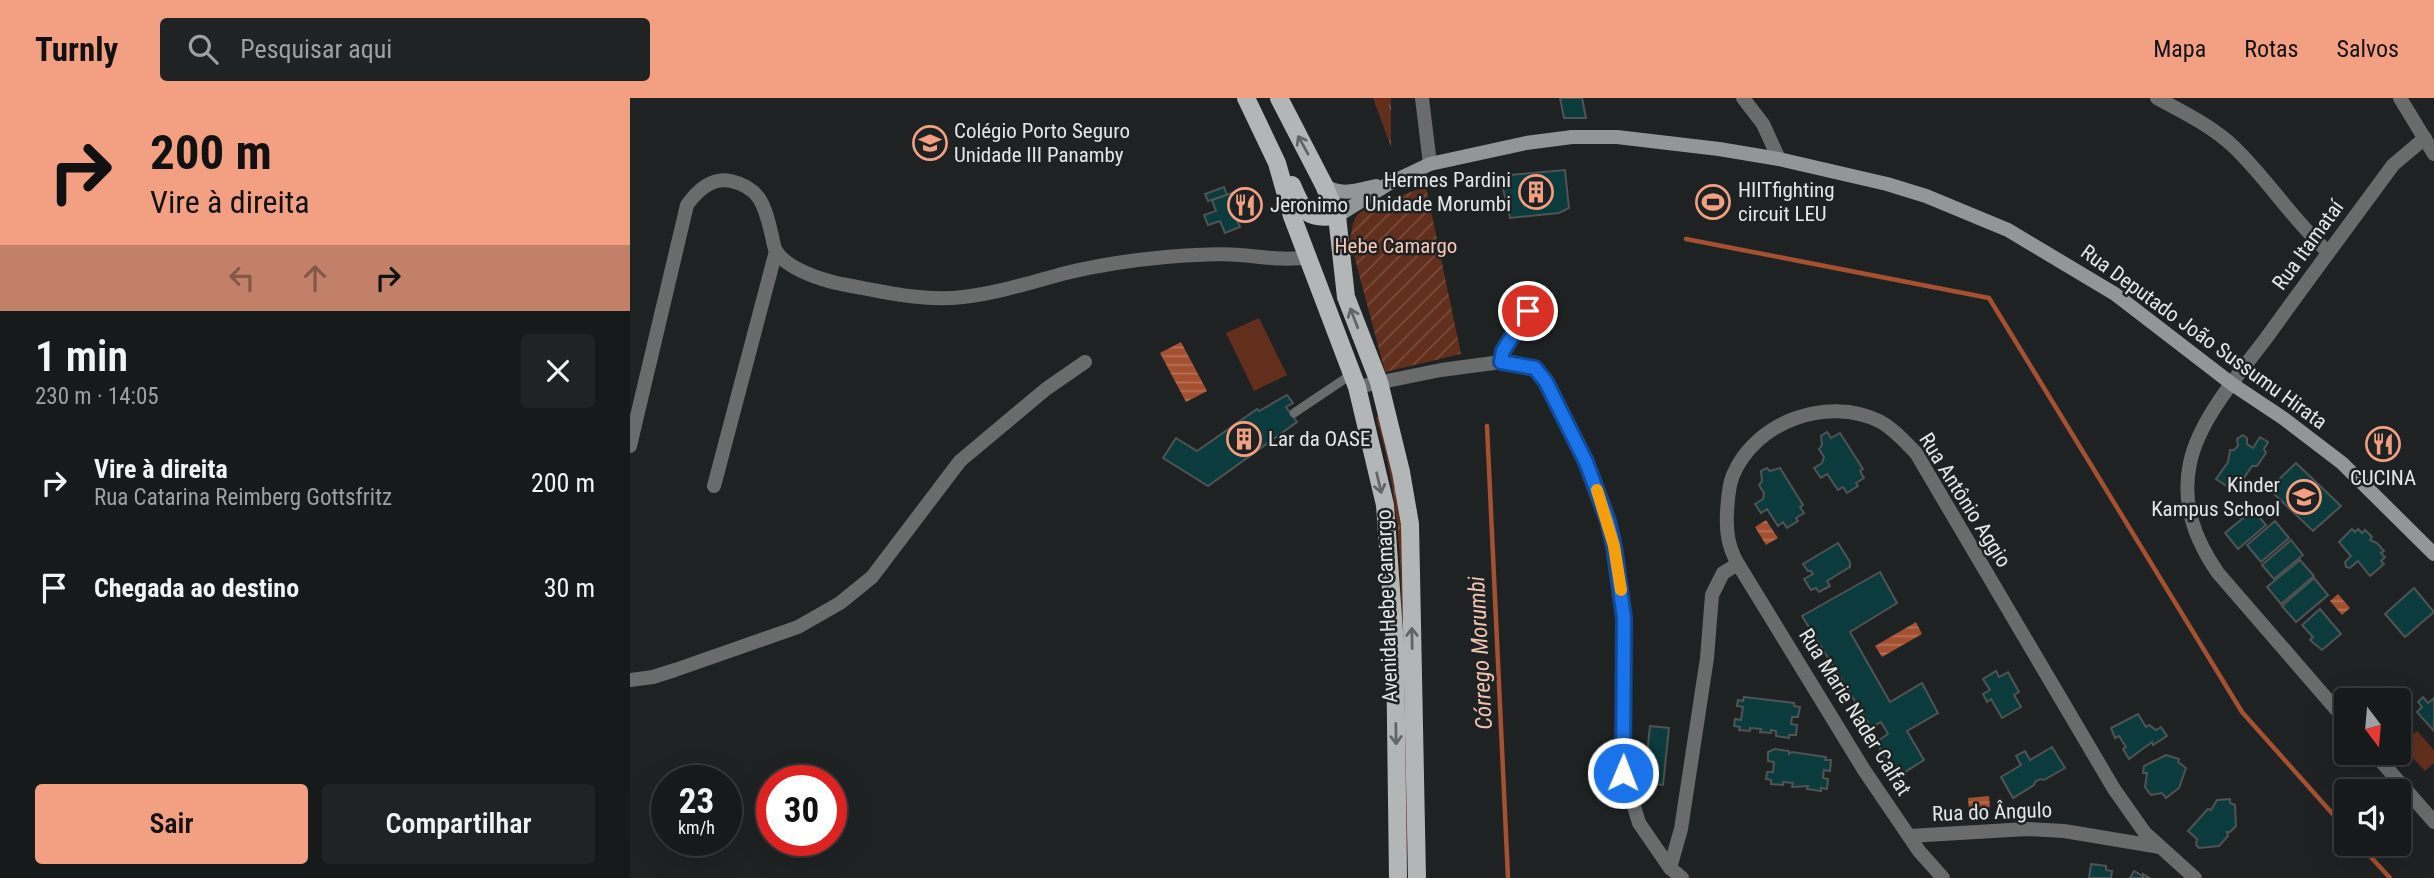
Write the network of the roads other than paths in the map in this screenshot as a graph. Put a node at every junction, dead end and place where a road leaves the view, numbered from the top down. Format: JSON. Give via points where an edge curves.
{"nodes":[{"id":1,"x":1246,"y":98,"type":"edge"},
{"id":2,"x":1279,"y":98,"type":"edge"},
{"id":3,"x":1422,"y":98,"type":"edge"},
{"id":4,"x":1743,"y":98,"type":"edge"},
{"id":5,"x":2157,"y":98,"type":"edge"},
{"id":6,"x":2400,"y":98,"type":"edge"},
{"id":7,"x":2425,"y":138,"type":"junction"},
{"id":8,"x":2434,"y":153,"type":"edge"},
{"id":9,"x":1779,"y":159,"type":"junction"},
{"id":10,"x":1277,"y":163,"type":"junction"},
{"id":11,"x":1430,"y":164,"type":"junction"},
{"id":12,"x":1388,"y":184,"type":"junction"},
{"id":13,"x":1324,"y":185,"type":"junction"},
{"id":14,"x":1337,"y":215,"type":"junction"},
{"id":15,"x":1306,"y":249,"type":"junction"},
{"id":16,"x":776,"y":251,"type":"junction"},
{"id":17,"x":2328,"y":252,"type":"junction"},
{"id":18,"x":1528,"y":311,"type":"dead end"},
{"id":19,"x":1085,"y":362,"type":"dead end"},
{"id":20,"x":1501,"y":362,"type":"junction"},
{"id":21,"x":1355,"y":381,"type":"junction"},
{"id":22,"x":1379,"y":382,"type":"junction"},
{"id":23,"x":2232,"y":384,"type":"junction"},
{"id":24,"x":1294,"y":413,"type":"dead end"},
{"id":25,"x":630,"y":446,"type":"edge"},
{"id":26,"x":714,"y":486,"type":"dead end"},
{"id":27,"x":2434,"y":554,"type":"edge"},
{"id":28,"x":1738,"y":564,"type":"junction"},
{"id":29,"x":630,"y":680,"type":"edge"},
{"id":30,"x":2334,"y":707,"type":"edge"},
{"id":31,"x":2384,"y":765,"type":"edge"},
{"id":32,"x":2434,"y":822,"type":"edge"},
{"id":33,"x":1909,"y":836,"type":"junction"},
{"id":34,"x":2160,"y":847,"type":"junction"},
{"id":35,"x":1670,"y":868,"type":"junction"},
{"id":36,"x":1398,"y":878,"type":"edge"},
{"id":37,"x":1417,"y":878,"type":"edge"},
{"id":38,"x":1682,"y":878,"type":"edge"},
{"id":39,"x":1943,"y":878,"type":"edge"},
{"id":40,"x":2195,"y":878,"type":"edge"}],
"edges":[{"from":1,"to":10,"type":"main road"},
{"from":13,"to":2,"type":"main road","name":"Avenida Hebe Camargo","one_way":true},
{"from":3,"to":11,"type":"street"},
{"from":4,"to":9,"type":"street","via":[[1763,124]]},
{"from":5,"to":17,"type":"street","via":[[2233,145]]},
{"from":6,"to":7,"type":"street"},
{"from":7,"to":8,"type":"street"},
{"from":7,"to":17,"type":"street","name":"Rua Itamataí","via":[[2393,165]]},
{"from":9,"to":11,"type":"main road","name":"Rua Deputado João Sussumu Hirata","via":[[1617,137],[1573,137],[1527,142]]},
{"from":9,"to":23,"type":"main road","name":"Rua Deputado João Sussumu Hirata","via":[[1926,196],[2008,230],[2115,294]]},
{"from":10,"to":14,"type":"main road","via":[[1307,212],[1318,218]]},
{"from":10,"to":15,"type":"main road","name":"Avenida Hebe Camargo"},
{"from":11,"to":12,"type":"main road","name":"Rua Deputado João Sussumu Hirata"},
{"from":12,"to":13,"type":"main road","name":"Rua Deputado João Sussumu Hirata","via":[[1343,193]]},
{"from":12,"to":14,"type":"main road","name":"Rua Deputado João Sussumu Hirata"},
{"from":13,"to":14,"type":"main road","name":"Avenida Hebe Camargo"},
{"from":22,"to":14,"type":"main road","name":"Avenida Hebe Camargo","one_way":true,"via":[[1346,297]]},
{"from":15,"to":16,"type":"street","via":[[1288,261],[1238,255],[1108,264],[961,297],[915,297],[815,278]]},
{"from":15,"to":21,"type":"main road","name":"Avenida Hebe Camargo"},
{"from":16,"to":25,"type":"street","via":[[767,215],[752,189],[726,180],[697,191],[687,205]]},
{"from":16,"to":26,"type":"street"},
{"from":17,"to":23,"type":"street","name":"Rua Itamataí"},
{"from":18,"to":20,"type":"street"},
{"from":19,"to":29,"type":"street","via":[[960,461],[872,577],[840,603],[798,627],[653,677]]},
{"from":20,"to":22,"type":"street"},
{"from":20,"to":35,"type":"street","via":[[1535,368],[1546,382],[1601,500],[1614,546],[1624,618],[1623,773],[1639,823]]},
{"from":21,"to":22,"type":"street"},
{"from":21,"to":24,"type":"lane"},
{"from":21,"to":36,"type":"main road","name":"Avenida Hebe Camargo","one_way":true,"via":[[1385,505],[1395,646]]},
{"from":37,"to":22,"type":"main road","name":"Avenida Hebe Camargo","one_way":true,"via":[[1410,524]]},
{"from":23,"to":27,"type":"main road","name":"Rua Deputado João Sussumu Hirata","via":[[2342,463]]},
{"from":23,"to":30,"type":"street","via":[[2199,436],[2190,461],[2187,503],[2201,548]]},
{"from":28,"to":33,"type":"street","name":"Rua Marie Nader Calfat"},
{"from":28,"to":34,"type":"street","name":"Rua Antônio Aggio","via":[[1726,529],[1728,490],[1754,444],[1779,426],[1819,412],[1856,413],[1881,422],[1916,453],[2114,789]]},
{"from":28,"to":35,"type":"street","via":[[1723,573],[1712,595],[1681,829]]},
{"from":31,"to":32,"type":"street"},
{"from":33,"to":34,"type":"street","name":"Rua do Ângulo","via":[[2027,829]]},
{"from":33,"to":39,"type":"street","name":"Rua Marie Nader Calfat"},
{"from":34,"to":40,"type":"street","name":"Rua Antônio Aggio"},
{"from":35,"to":38,"type":"street"}]}
